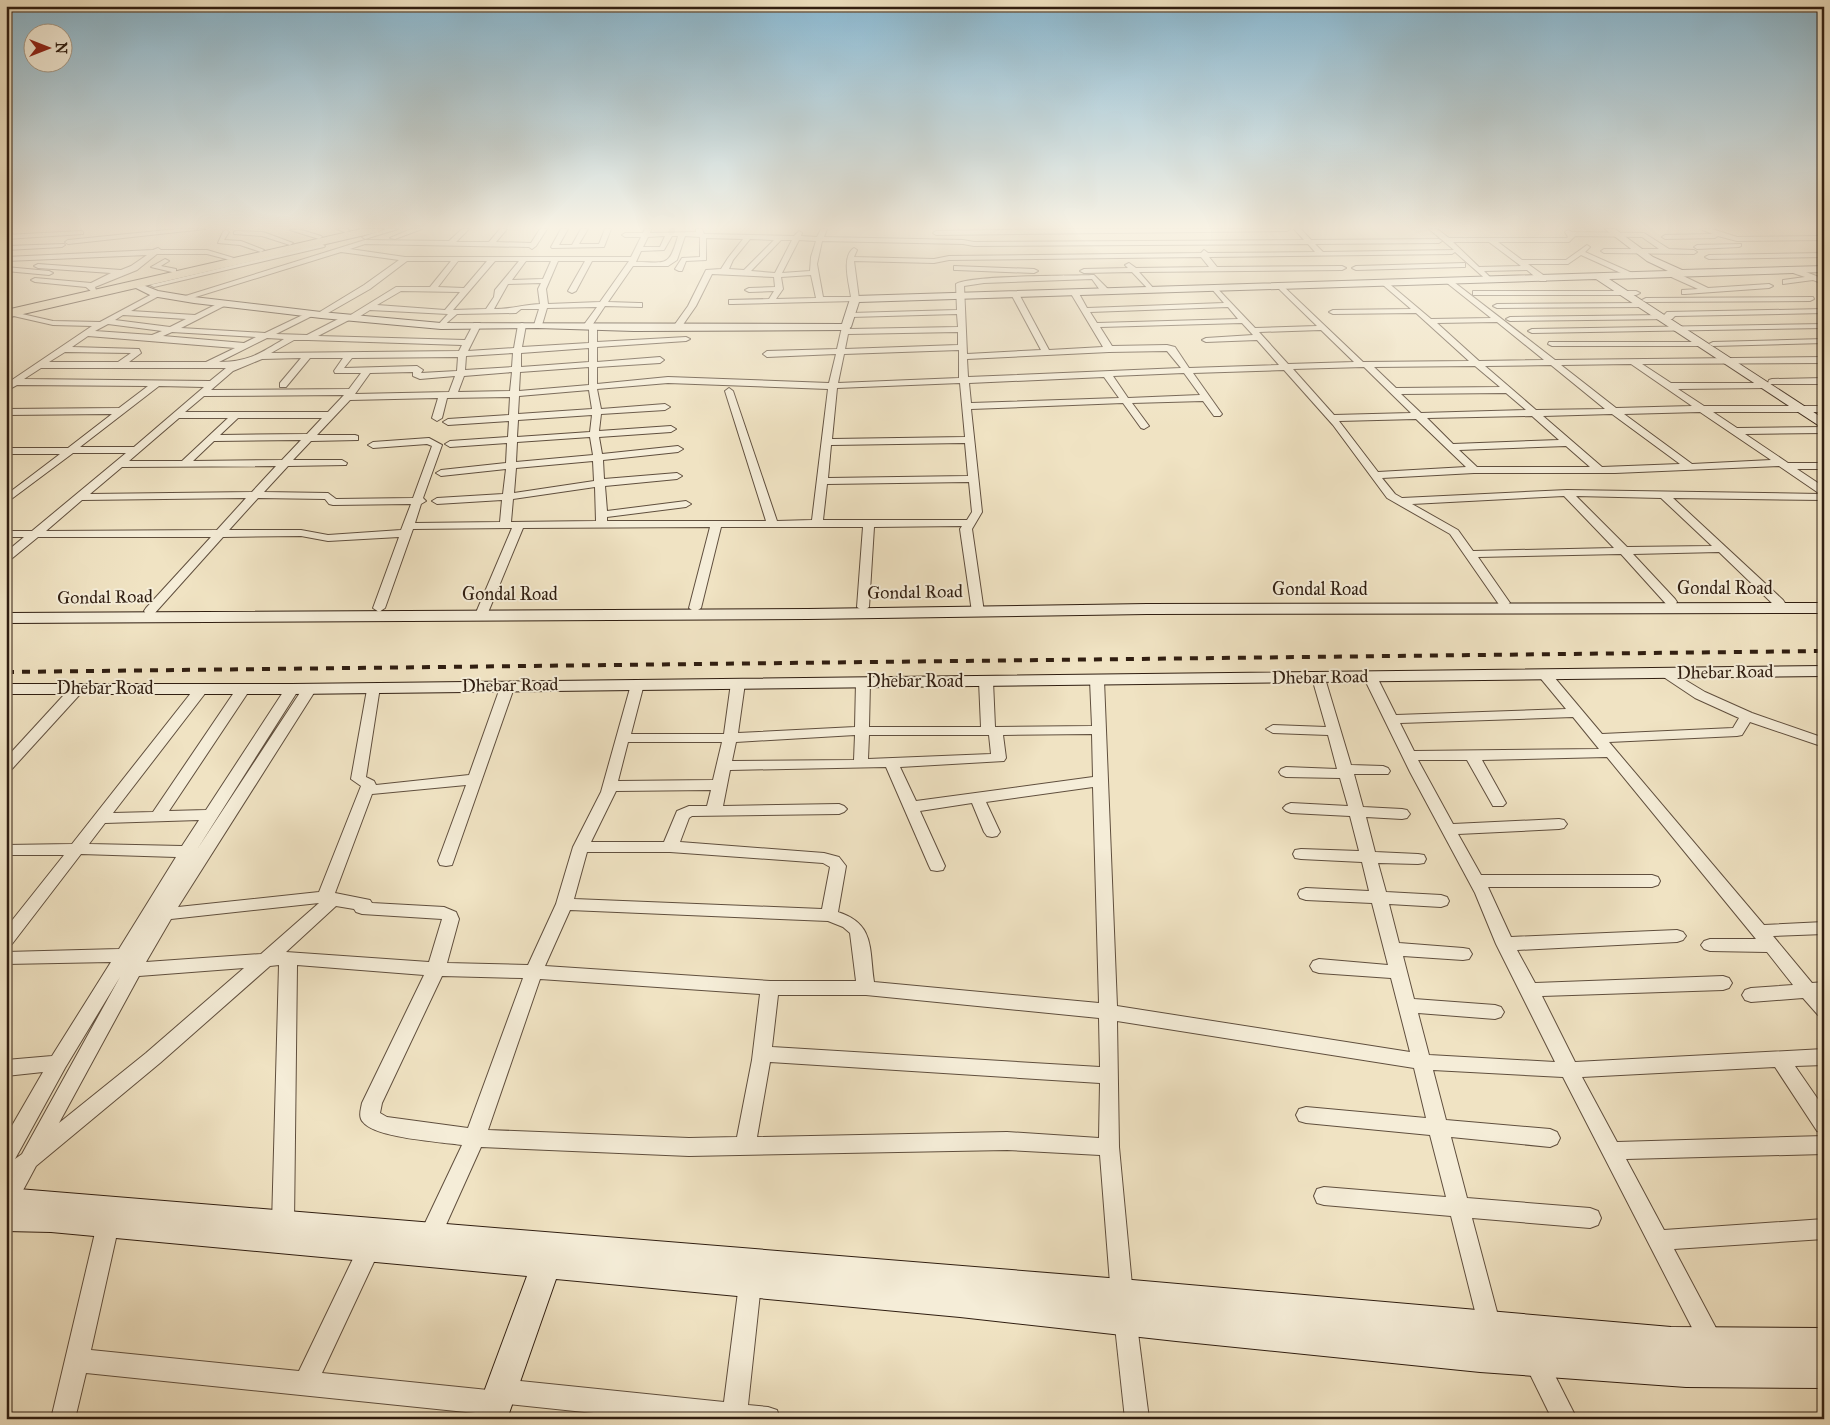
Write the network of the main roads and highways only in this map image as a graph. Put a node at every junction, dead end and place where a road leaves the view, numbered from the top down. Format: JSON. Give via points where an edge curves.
{"nodes":[{"id":1,"x":63,"y":296,"type":"edge"},
{"id":2,"x":86,"y":296,"type":"edge"},
{"id":3,"x":8,"y":312,"type":"edge"}],
"edges":[{"from":1,"to":3,"type":"highway"},
{"from":2,"to":3,"type":"highway"}]}
